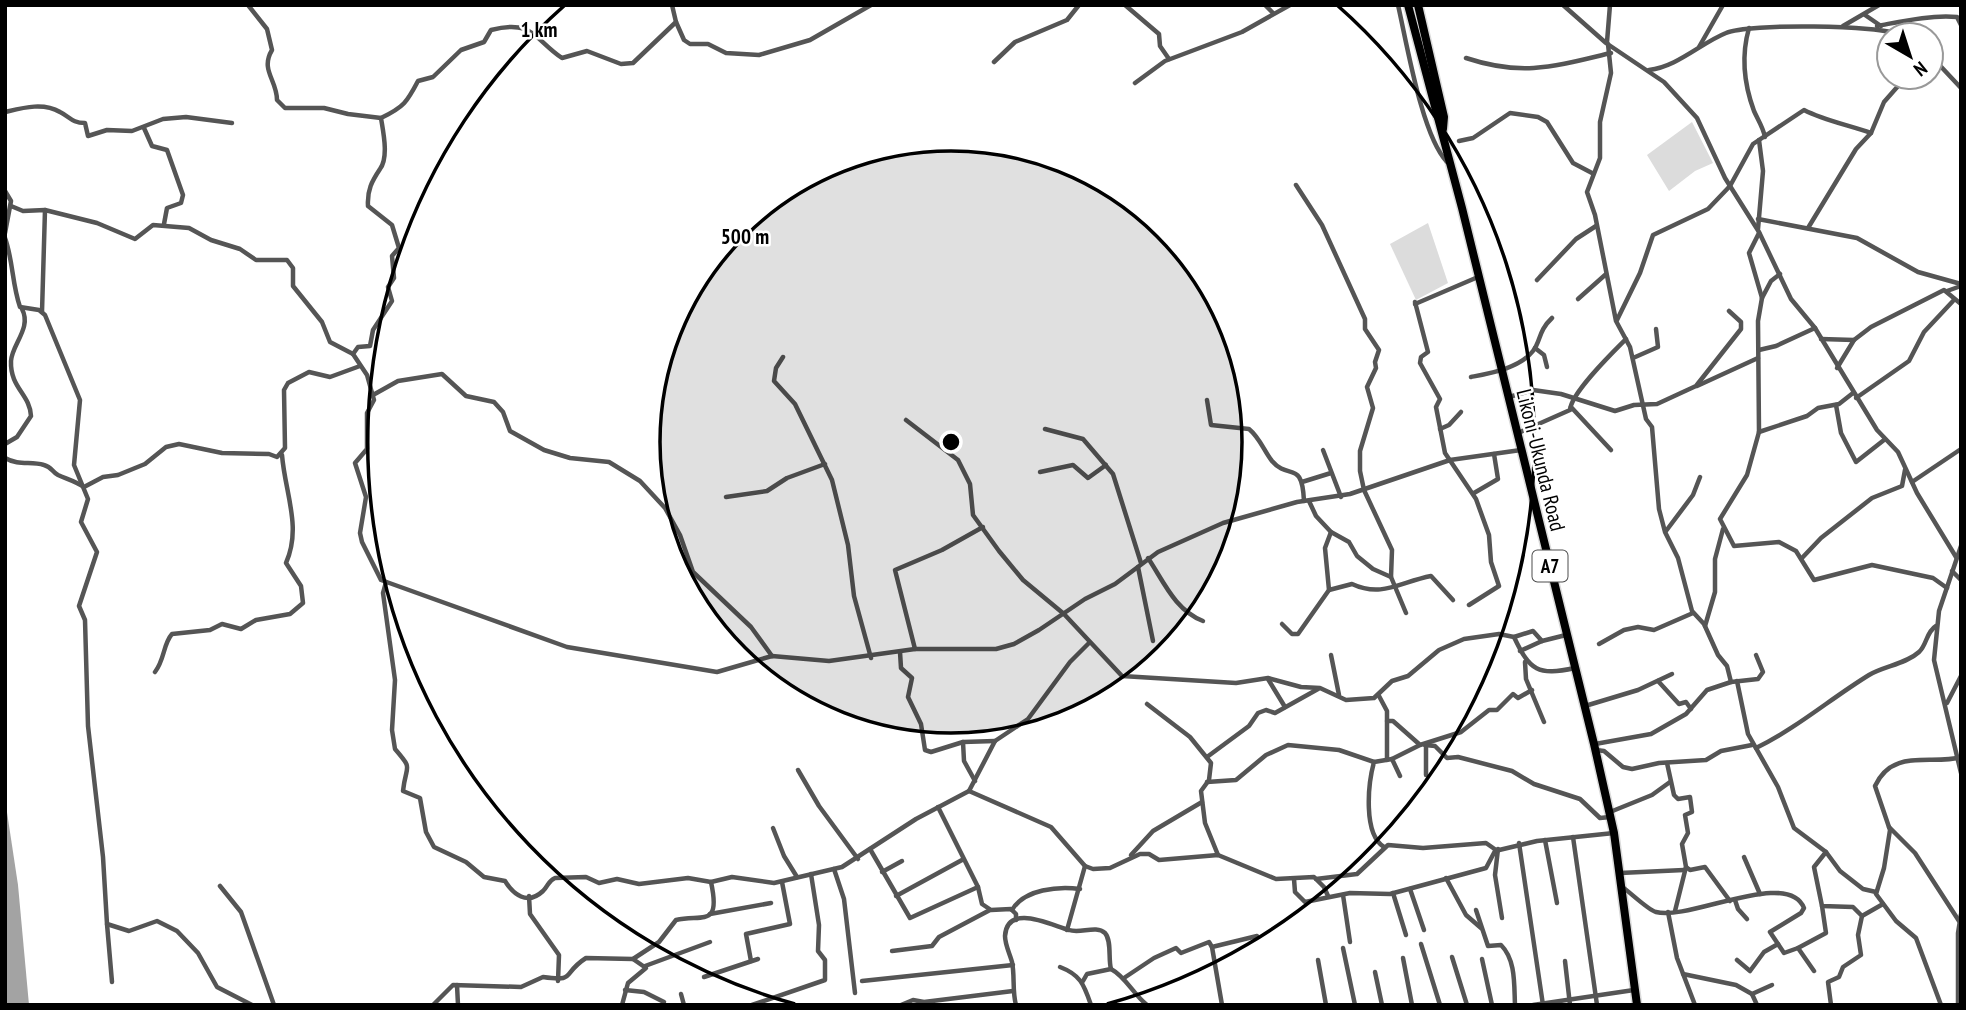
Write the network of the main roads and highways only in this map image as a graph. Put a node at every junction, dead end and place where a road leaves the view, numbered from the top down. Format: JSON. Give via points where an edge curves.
{"nodes":[{"id":1,"x":1419,"y":5,"type":"edge"},
{"id":2,"x":1408,"y":6,"type":"edge"},
{"id":3,"x":1443,"y":132,"type":"junction"},
{"id":4,"x":1637,"y":1005,"type":"edge"}],
"edges":[{"from":1,"to":3,"type":"highway","name":"Likoni-Ukunda Road","number":"A7","via":[[1444,117]]},
{"from":2,"to":3,"type":"highway","name":"Likoni-Ukunda Road","number":"A7"},
{"from":3,"to":4,"type":"highway","name":"Likoni-Ukunda Road","number":"A7","via":[[1610,814]]}]}
